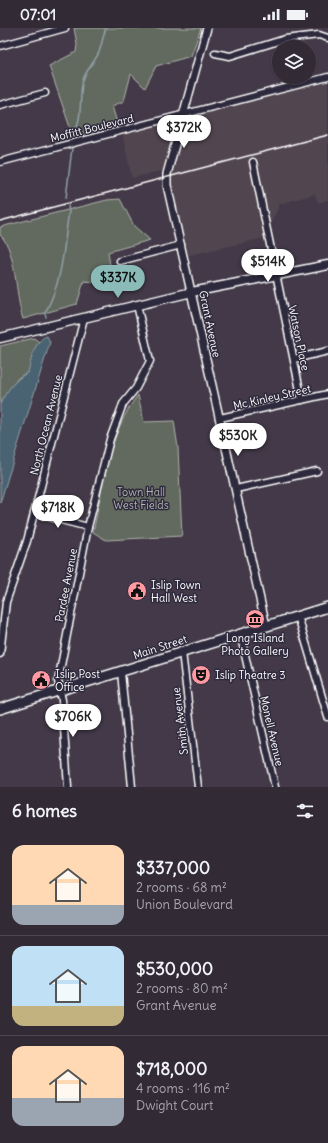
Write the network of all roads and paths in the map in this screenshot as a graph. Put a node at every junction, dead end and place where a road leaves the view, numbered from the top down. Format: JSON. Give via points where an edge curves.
{"nodes":[{"id":1,"x":65,"y":28,"type":"edge"},
{"id":2,"x":207,"y":28,"type":"edge"},
{"id":3,"x":328,"y":38,"type":"edge"},
{"id":4,"x":0,"y":46,"type":"edge"},
{"id":5,"x":215,"y":53,"type":"dead end"},
{"id":6,"x":328,"y":78,"type":"edge"},
{"id":7,"x":45,"y":93,"type":"dead end"},
{"id":8,"x":0,"y":105,"type":"edge"},
{"id":9,"x":184,"y":115,"type":"junction"},
{"id":10,"x":0,"y":160,"type":"edge"},
{"id":11,"x":254,"y":162,"type":"dead end"},
{"id":12,"x":181,"y":245,"type":"junction"},
{"id":13,"x":120,"y":261,"type":"dead end"},
{"id":14,"x":328,"y":265,"type":"edge"},
{"id":15,"x":276,"y":275,"type":"junction"},
{"id":16,"x":192,"y":292,"type":"junction"},
{"id":17,"x":137,"y":305,"type":"junction"},
{"id":18,"x":84,"y":318,"type":"junction"},
{"id":19,"x":0,"y":338,"type":"edge"},
{"id":20,"x":328,"y":351,"type":"edge"},
{"id":21,"x":294,"y":359,"type":"junction"},
{"id":22,"x":328,"y":394,"type":"edge"},
{"id":23,"x":302,"y":400,"type":"junction"},
{"id":24,"x":220,"y":418,"type":"junction"},
{"id":25,"x":317,"y":471,"type":"dead end"},
{"id":26,"x":236,"y":489,"type":"junction"},
{"id":27,"x":34,"y":513,"type":"junction"},
{"id":28,"x":88,"y":527,"type":"junction"},
{"id":29,"x":328,"y":607,"type":"edge"},
{"id":30,"x":298,"y":616,"type":"junction"},
{"id":31,"x":266,"y":626,"type":"junction"},
{"id":32,"x":240,"y":633,"type":"junction"},
{"id":33,"x":182,"y":652,"type":"junction"},
{"id":34,"x":0,"y":654,"type":"edge"},
{"id":35,"x":121,"y":672,"type":"junction"},
{"id":36,"x":59,"y":691,"type":"junction"},
{"id":37,"x":0,"y":709,"type":"edge"},
{"id":38,"x":328,"y":717,"type":"edge"},
{"id":39,"x":68,"y":787,"type":"edge"},
{"id":40,"x":132,"y":787,"type":"edge"},
{"id":41,"x":198,"y":787,"type":"edge"},
{"id":42,"x":274,"y":787,"type":"edge"}],
"edges":[{"from":1,"to":4,"type":"street"},
{"from":2,"to":9,"type":"street","name":"Grant Avenue"},
{"from":3,"to":5,"type":"street","via":[[319,35],[285,39],[230,56]]},
{"from":6,"to":9,"type":"street","name":"Moffitt Boulevard"},
{"from":7,"to":8,"type":"street"},
{"from":9,"to":10,"type":"street","name":"Moffitt Boulevard"},
{"from":9,"to":12,"type":"street","name":"Grant Avenue","via":[[167,174],[167,185]]},
{"from":11,"to":15,"type":"street","name":"Watson Place"},
{"from":12,"to":13,"type":"street"},
{"from":12,"to":16,"type":"street","name":"Grant Avenue"},
{"from":14,"to":15,"type":"main road"},
{"from":15,"to":16,"type":"main road"},
{"from":15,"to":21,"type":"street","name":"Watson Place"},
{"from":16,"to":17,"type":"main road"},
{"from":16,"to":24,"type":"street","name":"Grant Avenue"},
{"from":17,"to":18,"type":"main road"},
{"from":17,"to":28,"type":"street","name":"Pardee Avenue","via":[[150,361],[136,388],[123,404],[110,439]]},
{"from":18,"to":19,"type":"main road"},
{"from":18,"to":27,"type":"street","name":"North Ocean Avenue"},
{"from":20,"to":21,"type":"street"},
{"from":21,"to":23,"type":"street","name":"Watson Place"},
{"from":22,"to":23,"type":"street","name":"Mc Kinley Street"},
{"from":23,"to":24,"type":"street","name":"Mc Kinley Street"},
{"from":24,"to":26,"type":"street","name":"Grant Avenue"},
{"from":25,"to":26,"type":"street"},
{"from":26,"to":31,"type":"street","name":"Grant Avenue"},
{"from":27,"to":28,"type":"street"},
{"from":27,"to":34,"type":"street","name":"North Ocean Avenue","via":[[6,602]]},
{"from":28,"to":36,"type":"street","name":"Pardee Avenue","via":[[58,681]]},
{"from":29,"to":30,"type":"main road","name":"Main Street"},
{"from":30,"to":31,"type":"main road","name":"Main Street"},
{"from":30,"to":38,"type":"street"},
{"from":31,"to":32,"type":"main road","name":"Main Street"},
{"from":32,"to":33,"type":"main road","name":"Main Street"},
{"from":32,"to":42,"type":"street","name":"Monell Avenue"},
{"from":33,"to":35,"type":"main road","name":"Main Street"},
{"from":33,"to":41,"type":"street","name":"Smith Avenue"},
{"from":35,"to":36,"type":"main road","name":"Main Street"},
{"from":35,"to":40,"type":"street"},
{"from":36,"to":37,"type":"main road","name":"Main Street"},
{"from":36,"to":39,"type":"street","name":"Pardee Avenue"}]}
